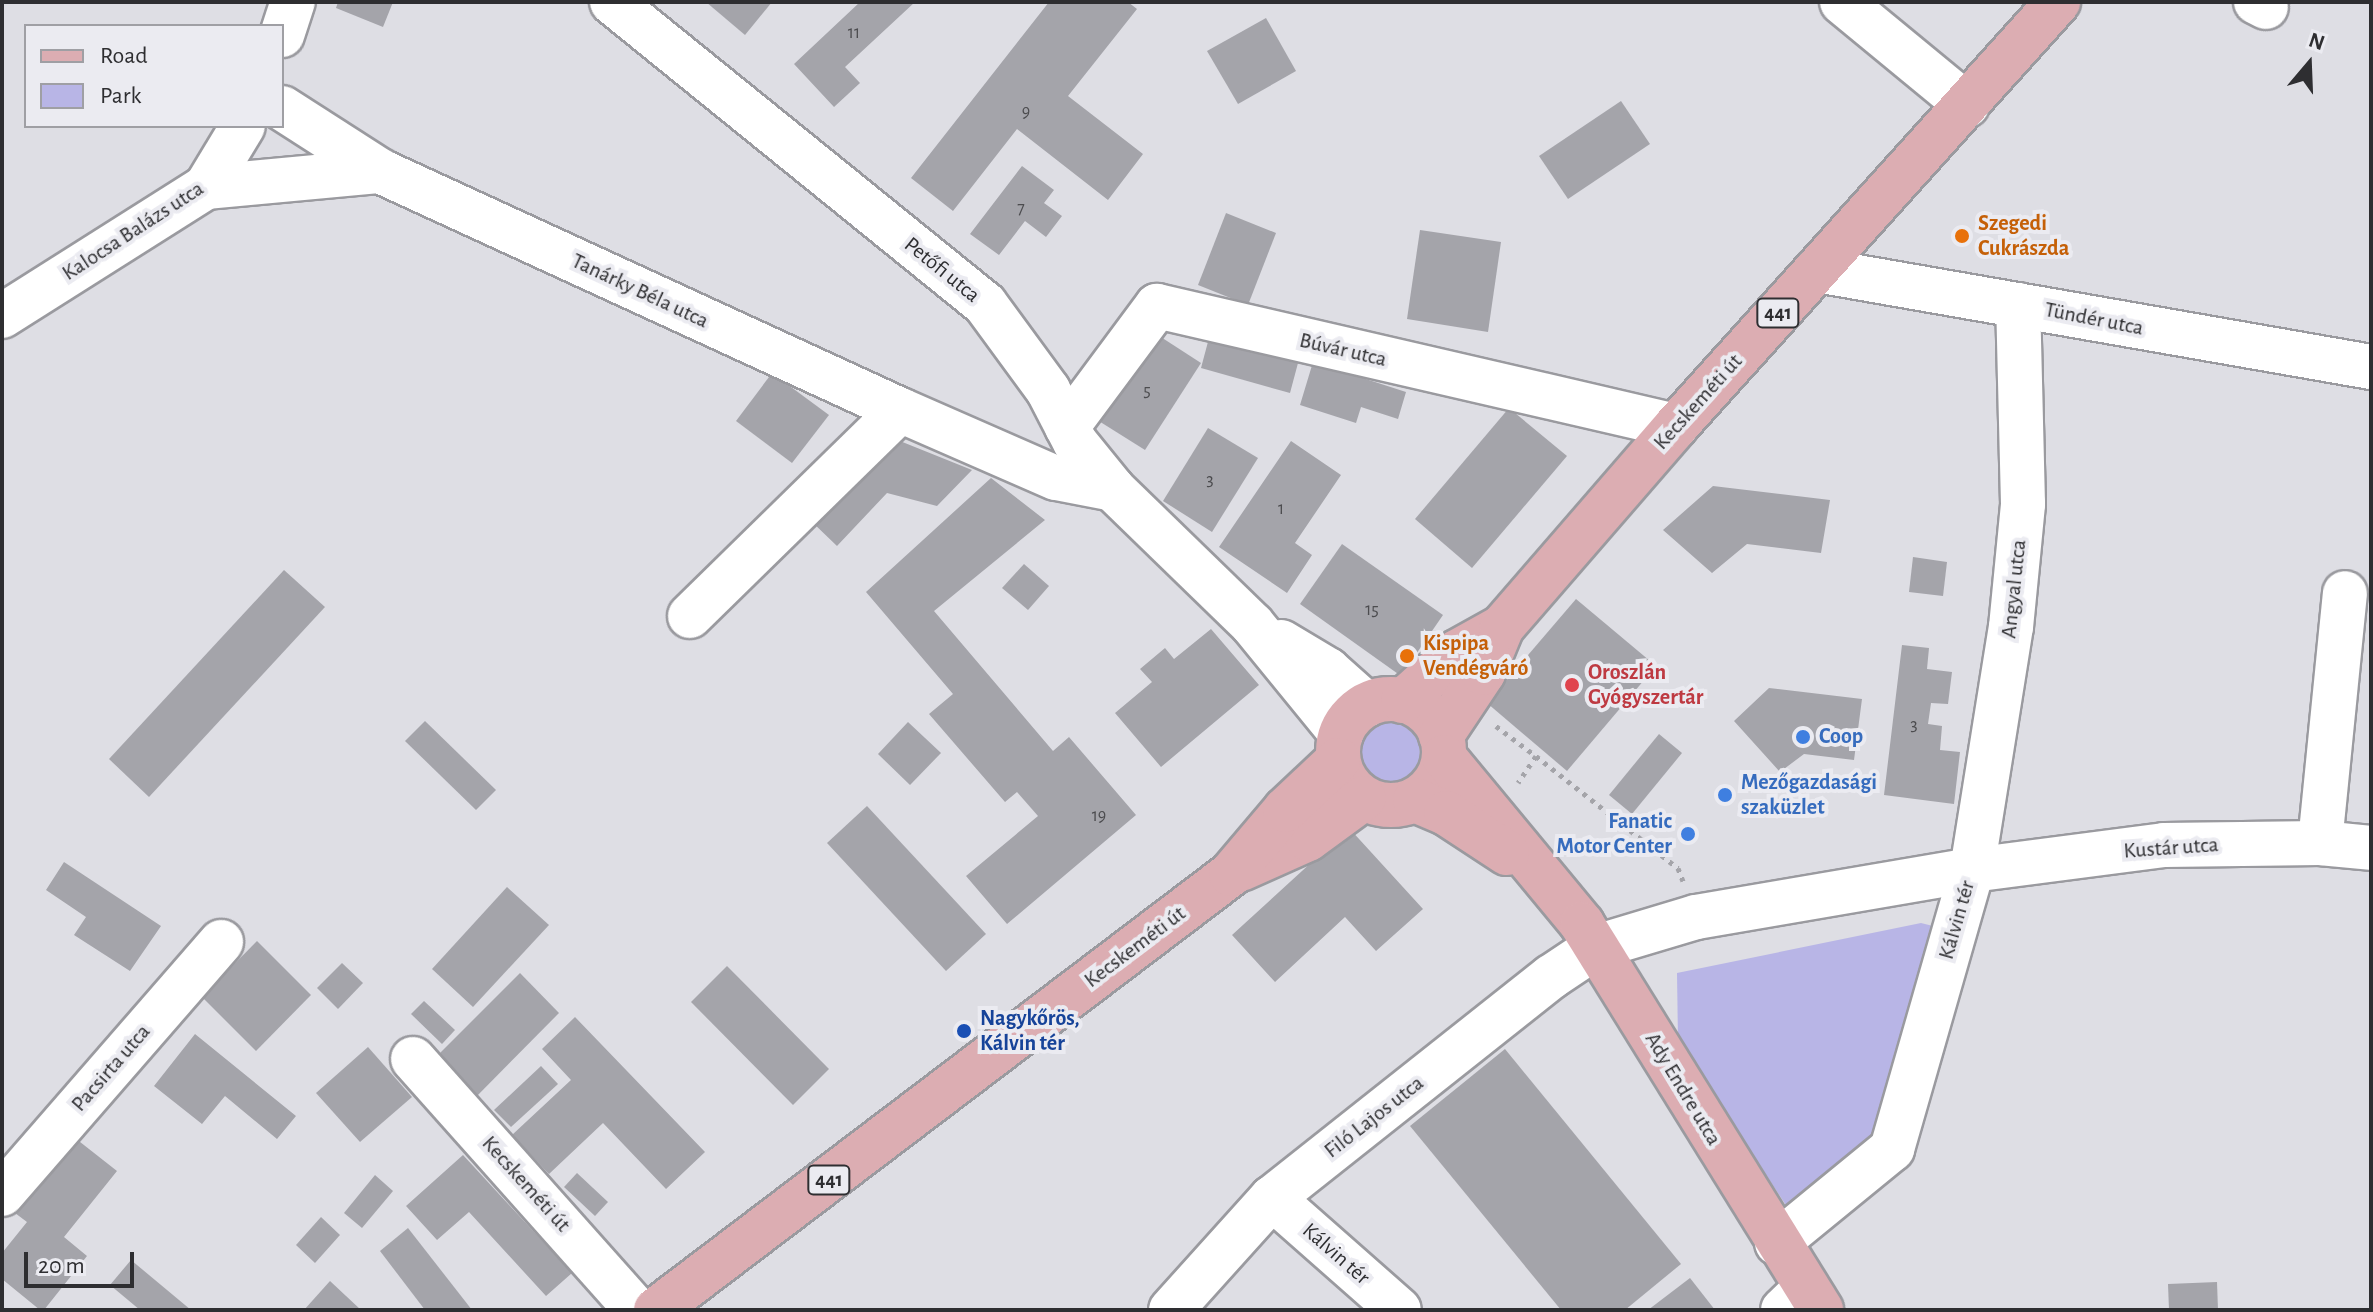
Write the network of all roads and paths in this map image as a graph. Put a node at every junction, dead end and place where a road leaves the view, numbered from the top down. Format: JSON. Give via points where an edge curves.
{"nodes":[{"id":1,"x":293,"y":2,"type":"edge"},
{"id":2,"x":612,"y":2,"type":"edge"},
{"id":3,"x":1842,"y":2,"type":"edge"},
{"id":4,"x":2058,"y":2,"type":"edge"},
{"id":5,"x":284,"y":29,"type":"edge"},
{"id":6,"x":1967,"y":105,"type":"junction"},
{"id":7,"x":284,"y":109,"type":"edge"},
{"id":8,"x":242,"y":128,"type":"edge"},
{"id":9,"x":380,"y":171,"type":"junction"},
{"id":10,"x":206,"y":187,"type":"junction"},
{"id":11,"x":1817,"y":270,"type":"junction"},
{"id":12,"x":2018,"y":305,"type":"junction"},
{"id":13,"x":2,"y":316,"type":"edge"},
{"id":14,"x":2371,"y":367,"type":"edge"},
{"id":15,"x":900,"y":410,"type":"junction"},
{"id":16,"x":1676,"y":426,"type":"junction"},
{"id":17,"x":1067,"y":427,"type":"junction"},
{"id":18,"x":1113,"y":489,"type":"junction"},
{"id":19,"x":2345,"y":593,"type":"dead end"},
{"id":20,"x":690,"y":616,"type":"dead end"},
{"id":21,"x":1502,"y":627,"type":"junction"},
{"id":22,"x":1489,"y":720,"type":"dead end"},
{"id":23,"x":1362,"y":725,"type":"junction"},
{"id":24,"x":1442,"y":747,"type":"junction"},
{"id":25,"x":1536,"y":756,"type":"junction"},
{"id":26,"x":1518,"y":784,"type":"dead end"},
{"id":27,"x":1364,"y":798,"type":"junction"},
{"id":28,"x":1415,"y":800,"type":"junction"},
{"id":29,"x":2320,"y":843,"type":"junction"},
{"id":30,"x":2371,"y":848,"type":"edge"},
{"id":31,"x":1972,"y":870,"type":"junction"},
{"id":32,"x":1231,"y":874,"type":"junction"},
{"id":33,"x":1539,"y":874,"type":"junction"},
{"id":34,"x":1696,"y":917,"type":"junction"},
{"id":35,"x":221,"y":942,"type":"dead end"},
{"id":36,"x":1596,"y":947,"type":"junction"},
{"id":37,"x":413,"y":1059,"type":"dead end"},
{"id":38,"x":2,"y":1194,"type":"edge"},
{"id":39,"x":1272,"y":1198,"type":"junction"},
{"id":40,"x":1777,"y":1243,"type":"junction"},
{"id":41,"x":1803,"y":1303,"type":"edge"},
{"id":42,"x":637,"y":1310,"type":"edge"},
{"id":43,"x":656,"y":1310,"type":"edge"},
{"id":44,"x":1171,"y":1310,"type":"edge"},
{"id":45,"x":1399,"y":1310,"type":"edge"}],
"edges":[{"from":1,"to":5,"type":"street"},
{"from":2,"to":17,"type":"street","name":"Petőfi utca","via":[[985,304],[1048,390]]},
{"from":3,"to":6,"type":"street"},
{"from":4,"to":6,"type":"main road","name":"Kecskeméti út","number":"441"},
{"from":6,"to":11,"type":"main road","name":"Kecskeméti út","number":"441"},
{"from":7,"to":9,"type":"street","name":"Tanárky Béla utca"},
{"from":8,"to":10,"type":"street","name":"Kalocsa Balázs utca"},
{"from":9,"to":10,"type":"street","name":"Tanárky Béla utca"},
{"from":9,"to":15,"type":"street","name":"Tanárky Béla utca"},
{"from":10,"to":13,"type":"street","name":"Kalocsa Balázs utca"},
{"from":11,"to":12,"type":"street","name":"Tündér utca"},
{"from":11,"to":16,"type":"main road","name":"Kecskeméti út","number":"441"},
{"from":12,"to":14,"type":"street","name":"Tündér utca"},
{"from":12,"to":31,"type":"street","name":"Angyal utca","via":[[2023,504],[2011,627]]},
{"from":15,"to":18,"type":"street","name":"Tanárky Béla utca","via":[[1056,478]]},
{"from":15,"to":20,"type":"street"},
{"from":16,"to":17,"type":"street","name":"Búvár utca","via":[[1157,306]]},
{"from":16,"to":21,"type":"main road","name":"Kecskeméti út","number":"441"},
{"from":17,"to":18,"type":"street","name":"Petőfi utca"},
{"from":18,"to":23,"type":"street","name":"Petőfi utca","via":[[1252,624],[1328,670]]},
{"from":19,"to":29,"type":"street"},
{"from":21,"to":23,"type":"main road","name":"Kecskeméti út","number":"441","via":[[1457,652]]},
{"from":21,"to":24,"type":"main road","name":"Kecskeméti út","number":"441"},
{"from":22,"to":25,"type":"path"},
{"from":23,"to":24,"type":"main road","via":[[1426,714]]},
{"from":23,"to":27,"type":"main road","via":[[1347,781]]},
{"from":23,"to":32,"type":"main road","name":"Kecskeméti út","number":"441"},
{"from":24,"to":28,"type":"main road","number":"441","via":[[1435,782]]},
{"from":24,"to":33,"type":"main road","name":"Ady Endre utca"},
{"from":25,"to":26,"type":"path"},
{"from":25,"to":34,"type":"path","via":[[1678,868]]},
{"from":27,"to":28,"type":"main road","via":[[1389,806]]},
{"from":27,"to":32,"type":"main road","name":"Kecskeméti út","number":"441","via":[[1308,839]]},
{"from":28,"to":33,"type":"main road","name":"Ady Endre utca","via":[[1446,813]]},
{"from":29,"to":30,"type":"street","name":"Kustár utca"},
{"from":29,"to":31,"type":"street","name":"Kustár utca","via":[[2164,845]]},
{"from":31,"to":34,"type":"street","name":"Kálvin tér"},
{"from":31,"to":40,"type":"street","name":"Kálvin tér","via":[[1892,1149]]},
{"from":32,"to":43,"type":"main road","name":"Kecskeméti út","number":"441"},
{"from":33,"to":36,"type":"main road","name":"Ady Endre utca"},
{"from":34,"to":36,"type":"street","name":"Kálvin tér"},
{"from":35,"to":38,"type":"street","name":"Pacsirta utca"},
{"from":36,"to":39,"type":"street","name":"Filó Lajos utca"},
{"from":36,"to":40,"type":"main road","name":"Ady Endre utca"},
{"from":37,"to":42,"type":"street","name":"Kecskeméti út"},
{"from":39,"to":44,"type":"street","name":"Filó Lajos utca"},
{"from":39,"to":45,"type":"street","name":"Kálvin tér"},
{"from":40,"to":41,"type":"main road","name":"Ady Endre utca"}]}
